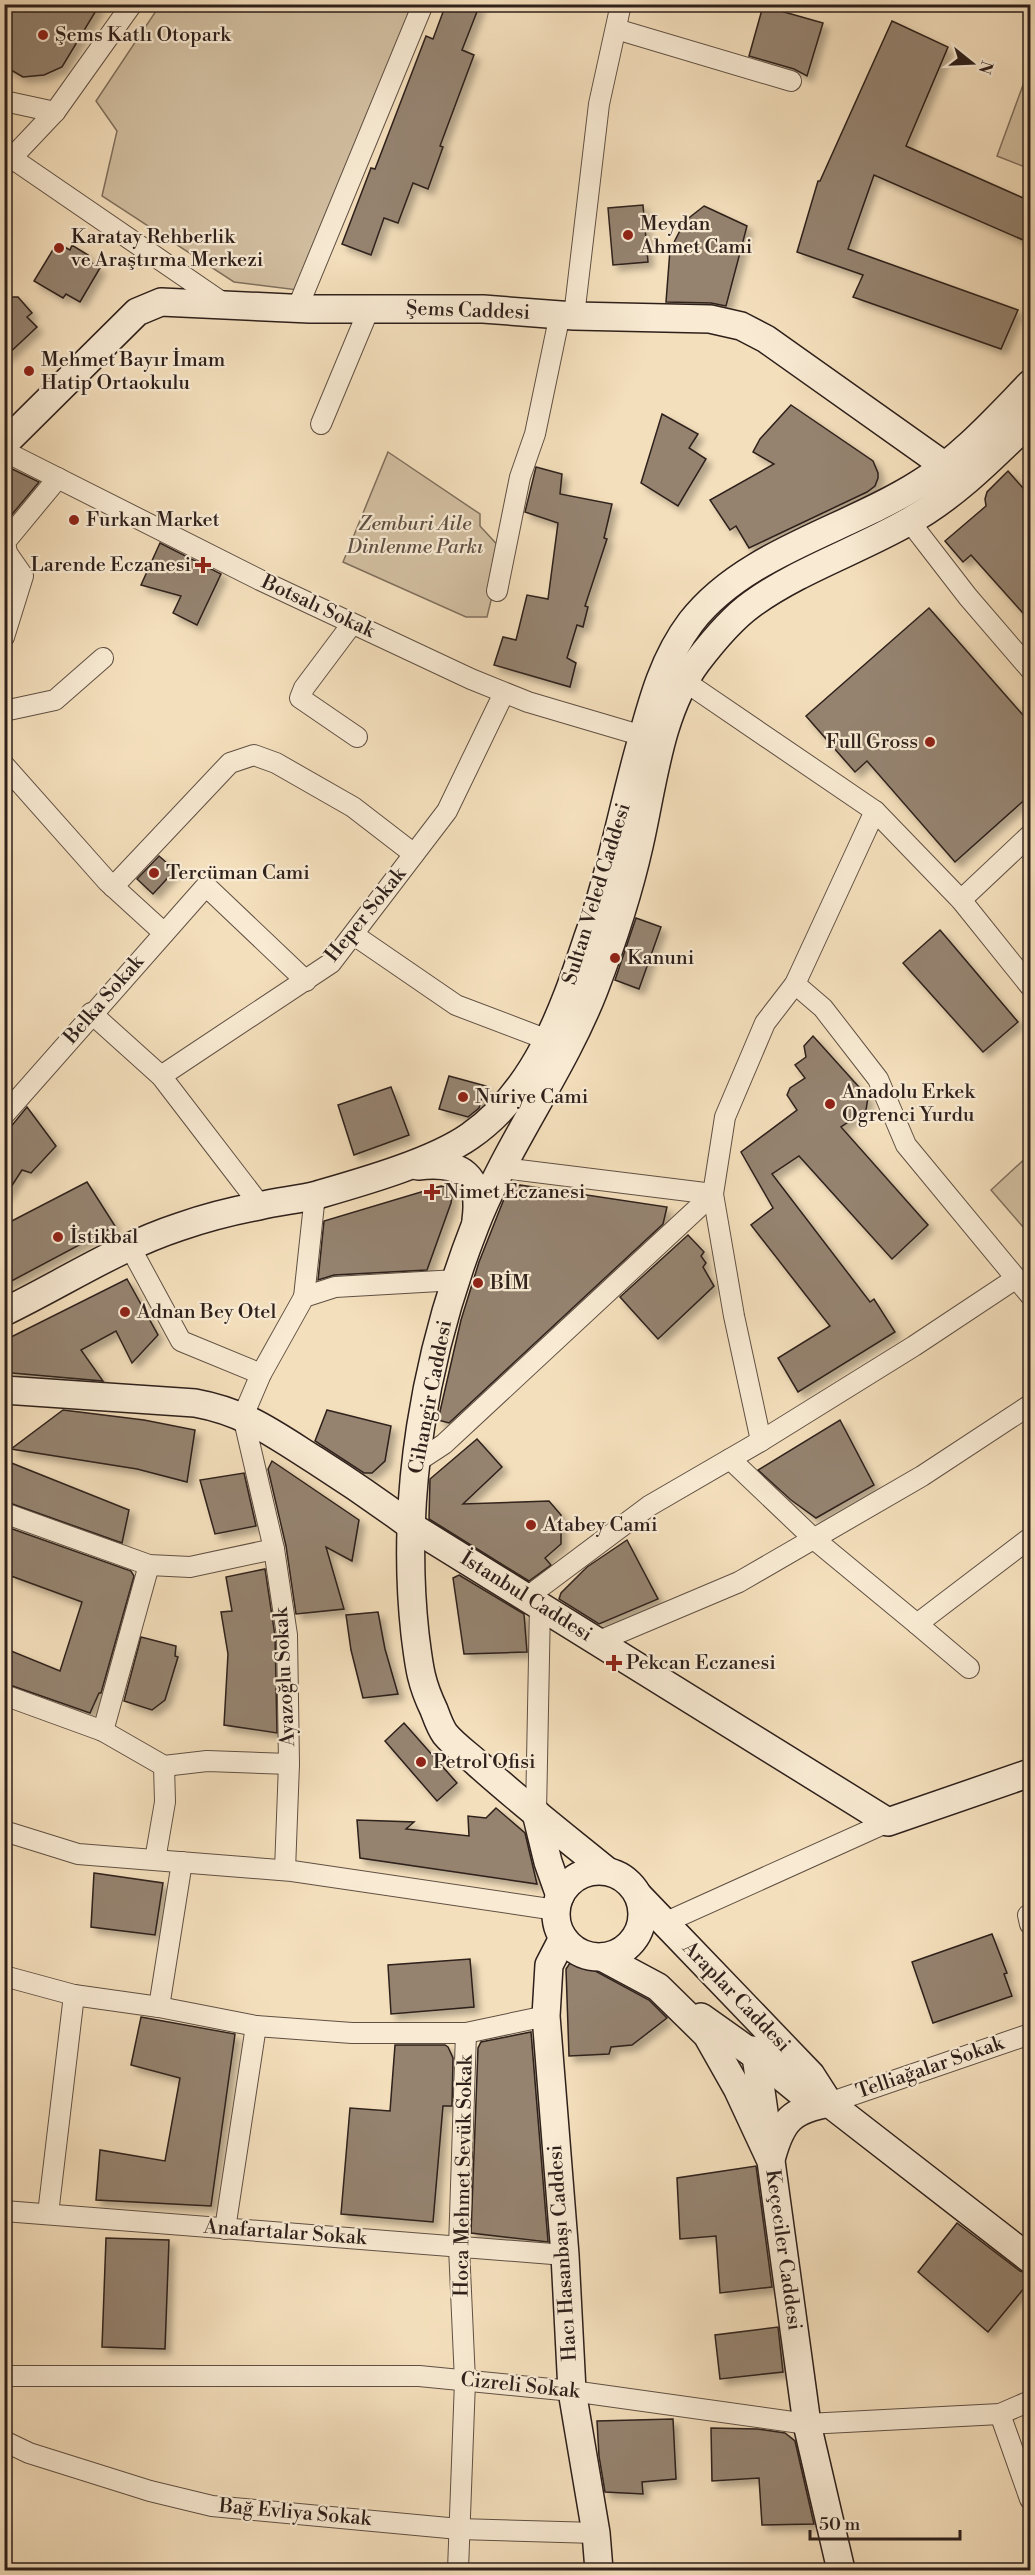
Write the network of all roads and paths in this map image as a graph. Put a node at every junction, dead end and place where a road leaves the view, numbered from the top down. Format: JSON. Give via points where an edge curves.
{"nodes":[{"id":1,"x":132,"y":4,"type":"edge"},
{"id":2,"x":423,"y":4,"type":"edge"},
{"id":3,"x":621,"y":4,"type":"edge"},
{"id":4,"x":616,"y":28,"type":"junction"},
{"id":5,"x":791,"y":81,"type":"dead end"},
{"id":6,"x":4,"y":100,"type":"edge"},
{"id":7,"x":55,"y":112,"type":"junction"},
{"id":8,"x":9,"y":163,"type":"edge"},
{"id":9,"x":226,"y":305,"type":"junction"},
{"id":10,"x":297,"y":309,"type":"junction"},
{"id":11,"x":369,"y":309,"type":"junction"},
{"id":12,"x":567,"y":315,"type":"junction"},
{"id":13,"x":1030,"y":384,"type":"edge"},
{"id":14,"x":1030,"y":421,"type":"edge"},
{"id":15,"x":321,"y":424,"type":"dead end"},
{"id":16,"x":4,"y":444,"type":"edge"},
{"id":17,"x":4,"y":451,"type":"edge"},
{"id":18,"x":945,"y":466,"type":"junction"},
{"id":19,"x":58,"y":478,"type":"junction"},
{"id":20,"x":910,"y":522,"type":"junction"},
{"id":21,"x":6,"y":537,"type":"edge"},
{"id":22,"x":497,"y":591,"type":"dead end"},
{"id":23,"x":352,"y":624,"type":"junction"},
{"id":24,"x":4,"y":637,"type":"edge"},
{"id":25,"x":103,"y":658,"type":"dead end"},
{"id":26,"x":1030,"y":669,"type":"edge"},
{"id":27,"x":675,"y":674,"type":"junction"},
{"id":28,"x":504,"y":693,"type":"junction"},
{"id":29,"x":4,"y":711,"type":"edge"},
{"id":30,"x":643,"y":736,"type":"junction"},
{"id":31,"x":357,"y":737,"type":"dead end"},
{"id":32,"x":4,"y":765,"type":"edge"},
{"id":33,"x":875,"y":811,"type":"junction"},
{"id":34,"x":1030,"y":835,"type":"edge"},
{"id":35,"x":414,"y":854,"type":"junction"},
{"id":36,"x":113,"y":887,"type":"junction"},
{"id":37,"x":961,"y":900,"type":"junction"},
{"id":38,"x":164,"y":933,"type":"junction"},
{"id":39,"x":354,"y":935,"type":"junction"},
{"id":40,"x":306,"y":981,"type":"junction"},
{"id":41,"x":795,"y":984,"type":"junction"},
{"id":42,"x":1030,"y":986,"type":"edge"},
{"id":43,"x":92,"y":1013,"type":"junction"},
{"id":44,"x":548,"y":1040,"type":"junction"},
{"id":45,"x":161,"y":1076,"type":"junction"},
{"id":46,"x":4,"y":1115,"type":"edge"},
{"id":47,"x":503,"y":1167,"type":"junction"},
{"id":48,"x":398,"y":1168,"type":"junction"},
{"id":49,"x":713,"y":1194,"type":"junction"},
{"id":50,"x":315,"y":1196,"type":"junction"},
{"id":51,"x":261,"y":1205,"type":"junction"},
{"id":52,"x":476,"y":1225,"type":"junction"},
{"id":53,"x":130,"y":1248,"type":"junction"},
{"id":54,"x":1015,"y":1279,"type":"junction"},
{"id":55,"x":457,"y":1280,"type":"junction"},
{"id":56,"x":1030,"y":1295,"type":"edge"},
{"id":57,"x":304,"y":1296,"type":"junction"},
{"id":58,"x":8,"y":1314,"type":"edge"},
{"id":59,"x":261,"y":1374,"type":"junction"},
{"id":60,"x":6,"y":1389,"type":"edge"},
{"id":61,"x":1030,"y":1405,"type":"edge"},
{"id":62,"x":243,"y":1416,"type":"junction"},
{"id":63,"x":761,"y":1441,"type":"junction"},
{"id":64,"x":730,"y":1459,"type":"junction"},
{"id":65,"x":415,"y":1463,"type":"junction"},
{"id":66,"x":354,"y":1485,"type":"junction"},
{"id":67,"x":4,"y":1513,"type":"edge"},
{"id":68,"x":411,"y":1526,"type":"junction"},
{"id":69,"x":1030,"y":1538,"type":"edge"},
{"id":70,"x":814,"y":1539,"type":"junction"},
{"id":71,"x":274,"y":1549,"type":"junction"},
{"id":72,"x":149,"y":1565,"type":"junction"},
{"id":73,"x":533,"y":1602,"type":"junction"},
{"id":74,"x":917,"y":1624,"type":"junction"},
{"id":75,"x":597,"y":1642,"type":"junction"},
{"id":76,"x":969,"y":1668,"type":"dead end"},
{"id":77,"x":4,"y":1695,"type":"edge"},
{"id":78,"x":103,"y":1731,"type":"junction"},
{"id":79,"x":289,"y":1764,"type":"junction"},
{"id":80,"x":164,"y":1766,"type":"junction"},
{"id":81,"x":1030,"y":1773,"type":"edge"},
{"id":82,"x":536,"y":1813,"type":"junction"},
{"id":83,"x":888,"y":1822,"type":"junction"},
{"id":84,"x":4,"y":1831,"type":"edge"},
{"id":85,"x":155,"y":1860,"type":"junction"},
{"id":86,"x":182,"y":1862,"type":"junction"},
{"id":87,"x":285,"y":1870,"type":"junction"},
{"id":88,"x":607,"y":1871,"type":"junction"},
{"id":89,"x":638,"y":1895,"type":"junction"},
{"id":90,"x":558,"y":1903,"type":"junction"},
{"id":91,"x":1030,"y":1914,"type":"edge"},
{"id":92,"x":664,"y":1923,"type":"junction"},
{"id":93,"x":1030,"y":1924,"type":"edge"},
{"id":94,"x":564,"y":1938,"type":"junction"},
{"id":95,"x":602,"y":1957,"type":"junction"},
{"id":96,"x":715,"y":1975,"type":"junction"},
{"id":97,"x":4,"y":1976,"type":"edge"},
{"id":98,"x":658,"y":1987,"type":"junction"},
{"id":99,"x":74,"y":1995,"type":"junction"},
{"id":100,"x":159,"y":2007,"type":"junction"},
{"id":101,"x":546,"y":2016,"type":"junction"},
{"id":102,"x":256,"y":2026,"type":"junction"},
{"id":103,"x":466,"y":2033,"type":"junction"},
{"id":104,"x":1030,"y":2034,"type":"edge"},
{"id":105,"x":756,"y":2056,"type":"junction"},
{"id":106,"x":829,"y":2103,"type":"junction"},
{"id":107,"x":771,"y":2161,"type":"junction"},
{"id":108,"x":4,"y":2211,"type":"edge"},
{"id":109,"x":48,"y":2214,"type":"junction"},
{"id":110,"x":225,"y":2229,"type":"junction"},
{"id":111,"x":459,"y":2247,"type":"junction"},
{"id":112,"x":565,"y":2255,"type":"junction"},
{"id":113,"x":1030,"y":2259,"type":"edge"},
{"id":114,"x":4,"y":2376,"type":"edge"},
{"id":115,"x":465,"y":2381,"type":"junction"},
{"id":116,"x":572,"y":2391,"type":"junction"},
{"id":117,"x":1030,"y":2401,"type":"edge"},
{"id":118,"x":1000,"y":2414,"type":"junction"},
{"id":119,"x":807,"y":2424,"type":"junction"},
{"id":120,"x":4,"y":2441,"type":"edge"},
{"id":121,"x":1030,"y":2499,"type":"edge"},
{"id":122,"x":459,"y":2529,"type":"junction"},
{"id":123,"x":596,"y":2533,"type":"junction"},
{"id":124,"x":458,"y":2571,"type":"edge"},
{"id":125,"x":599,"y":2571,"type":"edge"},
{"id":126,"x":841,"y":2571,"type":"edge"}],
"edges":[{"from":1,"to":7,"type":"street"},
{"from":2,"to":10,"type":"street"},
{"from":3,"to":4,"type":"street"},
{"from":4,"to":5,"type":"street"},
{"from":4,"to":12,"type":"street","via":[[599,104]]},
{"from":6,"to":7,"type":"street"},
{"from":7,"to":8,"type":"street"},
{"from":8,"to":9,"type":"street"},
{"from":9,"to":10,"type":"street","name":"Şems Caddesi"},
{"from":9,"to":16,"type":"street","name":"Şems Caddesi","via":[[161,302],[137,312]]},
{"from":10,"to":11,"type":"street","name":"Şems Caddesi"},
{"from":11,"to":12,"type":"street","name":"Şems Caddesi","via":[[483,309]]},
{"from":11,"to":15,"type":"street"},
{"from":12,"to":18,"type":"street","name":"Şems Caddesi","via":[[710,319],[741,326],[766,339]]},
{"from":12,"to":22,"type":"street","via":[[520,477]]},
{"from":13,"to":18,"type":"street","name":"Sultan Veled Caddesi"},
{"from":14,"to":20,"type":"street","name":"Sultan Veled Caddesi","via":[[965,483]]},
{"from":17,"to":19,"type":"street","name":"Botsalı Sokak"},
{"from":18,"to":27,"type":"street","name":"Sultan Veled Caddesi","via":[[892,500],[752,568],[728,584],[691,622],[675,646]]},
{"from":19,"to":21,"type":"street"},
{"from":19,"to":23,"type":"street","name":"Botsalı Sokak"},
{"from":20,"to":26,"type":"street"},
{"from":20,"to":27,"type":"street","name":"Sultan Veled Caddesi","via":[[772,591],[748,607]]},
{"from":21,"to":24,"type":"street","via":[[7,553],[23,576]]},
{"from":23,"to":28,"type":"street","name":"Botsalı Sokak"},
{"from":23,"to":31,"type":"street","via":[[300,698]]},
{"from":25,"to":29,"type":"street","via":[[55,700]]},
{"from":27,"to":30,"type":"street","name":"Sultan Veled Caddesi"},
{"from":27,"to":33,"type":"street"},
{"from":27,"to":47,"type":"street","name":"Sultan Veled Caddesi","via":[[630,884],[597,983],[561,1064]]},
{"from":28,"to":30,"type":"street","name":"Botsalı Sokak"},
{"from":28,"to":35,"type":"street","name":"Heper Sokak","via":[[447,811]]},
{"from":30,"to":44,"type":"street","name":"Sultan Veled Caddesi","via":[[589,937]]},
{"from":32,"to":36,"type":"street"},
{"from":33,"to":37,"type":"street"},
{"from":33,"to":41,"type":"street"},
{"from":34,"to":37,"type":"street"},
{"from":35,"to":36,"type":"street","via":[[353,807],[276,763],[254,755],[230,763]]},
{"from":35,"to":39,"type":"street","name":"Heper Sokak"},
{"from":36,"to":38,"type":"street"},
{"from":37,"to":42,"type":"street"},
{"from":38,"to":40,"type":"street","name":"Belka Sokak","via":[[206,886]]},
{"from":38,"to":43,"type":"street","name":"Belka Sokak"},
{"from":39,"to":40,"type":"street","name":"Heper Sokak","via":[[331,963]]},
{"from":39,"to":44,"type":"street","via":[[456,1005]]},
{"from":40,"to":45,"type":"street","name":"Heper Sokak"},
{"from":41,"to":49,"type":"street","via":[[765,1023],[725,1117]]},
{"from":41,"to":54,"type":"street","via":[[823,1008],[878,1079],[906,1145]]},
{"from":43,"to":45,"type":"street"},
{"from":43,"to":46,"type":"street","name":"Belka Sokak"},
{"from":44,"to":48,"type":"street","name":"Sultan Veled Caddesi","via":[[519,1088],[491,1120],[449,1149]]},
{"from":45,"to":51,"type":"street"},
{"from":47,"to":49,"type":"street"},
{"from":47,"to":52,"type":"street","name":"Sultan Veled Caddesi"},
{"from":48,"to":50,"type":"street","name":"Sultan Veled Caddesi"},
{"from":48,"to":52,"type":"street","via":[[445,1165],[459,1170],[477,1189]]},
{"from":49,"to":63,"type":"street"},
{"from":49,"to":65,"type":"street","via":[[444,1444]]},
{"from":50,"to":51,"type":"street","name":"Sultan Veled Caddesi"},
{"from":50,"to":57,"type":"street"},
{"from":51,"to":53,"type":"street","name":"Sultan Veled Caddesi","via":[[177,1227]]},
{"from":52,"to":55,"type":"street","name":"Cihangir Caddesi"},
{"from":53,"to":58,"type":"street","name":"Sultan Veled Caddesi"},
{"from":53,"to":59,"type":"street","via":[[182,1341]]},
{"from":54,"to":56,"type":"street"},
{"from":54,"to":63,"type":"street"},
{"from":55,"to":57,"type":"street","via":[[335,1287]]},
{"from":55,"to":65,"type":"street","name":"Cihangir Caddesi","via":[[437,1350]]},
{"from":57,"to":59,"type":"street"},
{"from":59,"to":62,"type":"street"},
{"from":60,"to":62,"type":"street","name":"İstanbul Caddesi","via":[[195,1403]]},
{"from":61,"to":70,"type":"street","via":[[922,1476]]},
{"from":62,"to":66,"type":"street","name":"İstanbul Caddesi"},
{"from":62,"to":71,"type":"street","name":"Ayazoğlu Sokak"},
{"from":63,"to":64,"type":"street"},
{"from":64,"to":70,"type":"street"},
{"from":64,"to":73,"type":"street","via":[[649,1506]]},
{"from":65,"to":66,"type":"street","via":[[384,1488]]},
{"from":65,"to":68,"type":"street","name":"Cihangir Caddesi"},
{"from":66,"to":68,"type":"street","name":"İstanbul Caddesi"},
{"from":67,"to":72,"type":"street"},
{"from":68,"to":73,"type":"street","name":"İstanbul Caddesi"},
{"from":68,"to":82,"type":"street","name":"Cihangir Caddesi","via":[[412,1602],[420,1682],[444,1732]]},
{"from":69,"to":74,"type":"street"},
{"from":70,"to":74,"type":"street"},
{"from":70,"to":75,"type":"street","via":[[739,1582]]},
{"from":71,"to":72,"type":"street","via":[[190,1567]]},
{"from":71,"to":79,"type":"street","name":"Ayazoğlu Sokak","via":[[287,1635]]},
{"from":72,"to":78,"type":"street"},
{"from":73,"to":75,"type":"street","name":"İstanbul Caddesi"},
{"from":73,"to":82,"type":"street"},
{"from":74,"to":76,"type":"street"},
{"from":75,"to":83,"type":"street","name":"İstanbul Caddesi"},
{"from":77,"to":78,"type":"street"},
{"from":78,"to":80,"type":"street"},
{"from":79,"to":80,"type":"street","via":[[207,1761]]},
{"from":79,"to":87,"type":"street","name":"Ayazoğlu Sokak"},
{"from":80,"to":85,"type":"street","via":[[165,1802]]},
{"from":81,"to":83,"type":"street"},
{"from":82,"to":88,"type":"street","name":"Cihangir Caddesi"},
{"from":82,"to":90,"type":"street"},
{"from":83,"to":92,"type":"street"},
{"from":84,"to":85,"type":"street","via":[[78,1854]]},
{"from":85,"to":86,"type":"street"},
{"from":86,"to":87,"type":"street"},
{"from":86,"to":100,"type":"street"},
{"from":87,"to":90,"type":"street"},
{"from":88,"to":89,"type":"street","name":"Cihangir Caddesi","via":[[630,1884]]},
{"from":88,"to":90,"type":"street","via":[[580,1875],[568,1884]]},
{"from":89,"to":92,"type":"street","name":"Araplar Caddesi"},
{"from":89,"to":95,"type":"street","via":[[641,1922],[636,1935],[616,1953]]},
{"from":90,"to":94,"type":"street","via":[[557,1925]]},
{"from":91,"to":93,"type":"street"},
{"from":92,"to":96,"type":"street","name":"Araplar Caddesi"},
{"from":94,"to":95,"type":"street","via":[[574,1949]]},
{"from":94,"to":101,"type":"street","name":"Hacı Hasanbaşı Caddesi","via":[[549,1965]]},
{"from":95,"to":98,"type":"street","name":"Keçeciler Caddesi"},
{"from":96,"to":105,"type":"street"},
{"from":96,"to":106,"type":"street","name":"Araplar Caddesi","via":[[811,2075]]},
{"from":97,"to":99,"type":"street"},
{"from":98,"to":105,"type":"street","name":"Araplar Caddesi"},
{"from":98,"to":107,"type":"street","name":"Keçeciler Caddesi","via":[[706,2035],[737,2088]]},
{"from":99,"to":100,"type":"street"},
{"from":99,"to":109,"type":"street"},
{"from":100,"to":102,"type":"street"},
{"from":101,"to":103,"type":"street"},
{"from":101,"to":112,"type":"street","name":"Hacı Hasanbaşı Caddesi"},
{"from":102,"to":103,"type":"street","via":[[352,2033]]},
{"from":102,"to":110,"type":"street"},
{"from":103,"to":111,"type":"street","name":"Hoca Mehmet Sevük Sokak"},
{"from":104,"to":106,"type":"street","name":"Telliağalar Sokak"},
{"from":105,"to":106,"type":"street","name":"Araplar Caddesi","via":[[799,2091]]},
{"from":105,"to":107,"type":"street"},
{"from":106,"to":107,"type":"street","via":[[806,2108],[790,2117],[778,2135]]},
{"from":106,"to":113,"type":"street","name":"Araplar Caddesi"},
{"from":107,"to":119,"type":"street","name":"Keçeciler Caddesi"},
{"from":108,"to":109,"type":"street","name":"Anafartalar Sokak"},
{"from":109,"to":110,"type":"street","name":"Anafartalar Sokak"},
{"from":110,"to":111,"type":"street","name":"Anafartalar Sokak"},
{"from":111,"to":112,"type":"street","name":"Anafartalar Sokak"},
{"from":111,"to":115,"type":"street","name":"Hoca Mehmet Sevük Sokak"},
{"from":112,"to":116,"type":"street","name":"Hacı Hasanbaşı Caddesi"},
{"from":114,"to":115,"type":"street","name":"Cizreli Sokak","via":[[419,2376]]},
{"from":115,"to":116,"type":"street","name":"Cizreli Sokak"},
{"from":115,"to":122,"type":"street","name":"Hoca Mehmet Sevük Sokak"},
{"from":116,"to":119,"type":"street","name":"Cizreli Sokak"},
{"from":116,"to":123,"type":"street","name":"Hacı Hasanbaşı Caddesi"},
{"from":117,"to":118,"type":"street","name":"Cizreli Sokak"},
{"from":118,"to":119,"type":"street","name":"Cizreli Sokak"},
{"from":118,"to":121,"type":"street"},
{"from":119,"to":126,"type":"street","name":"Keçeciler Caddesi"},
{"from":120,"to":122,"type":"street","name":"Bağ Evliya Sokak","via":[[40,2457],[212,2506]]},
{"from":122,"to":123,"type":"street","name":"Bağ Evliya Sokak"},
{"from":122,"to":124,"type":"street","name":"Hoca Mehmet Sevük Sokak"},
{"from":123,"to":125,"type":"street","name":"Hacı Hasanbaşı Caddesi"}]}
